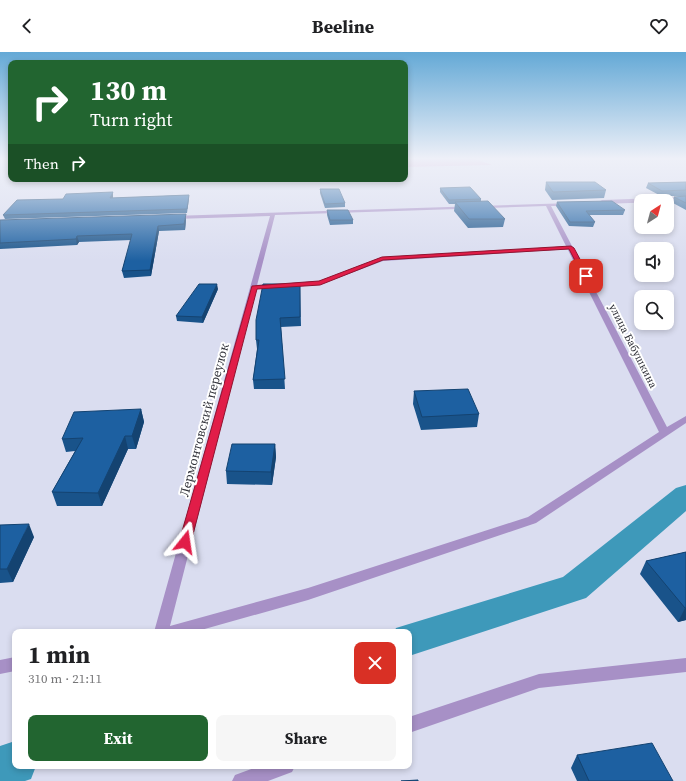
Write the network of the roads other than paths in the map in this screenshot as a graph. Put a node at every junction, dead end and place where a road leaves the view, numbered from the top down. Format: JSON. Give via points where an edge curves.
{"nodes":[{"id":1,"x":686,"y":199,"type":"edge"},
{"id":2,"x":579,"y":203,"type":"edge"},
{"id":3,"x":594,"y":203,"type":"edge"},
{"id":4,"x":548,"y":205,"type":"junction"},
{"id":5,"x":273,"y":214,"type":"junction"},
{"id":6,"x":164,"y":218,"type":"edge"},
{"id":7,"x":571,"y":248,"type":"junction"},
{"id":8,"x":254,"y":287,"type":"junction"},
{"id":9,"x":686,"y":419,"type":"edge"},
{"id":10,"x":665,"y":433,"type":"junction"},
{"id":11,"x":162,"y":629,"type":"edge"},
{"id":12,"x":183,"y":629,"type":"edge"},
{"id":13,"x":12,"y":665,"type":"edge"},
{"id":14,"x":686,"y":665,"type":"edge"},
{"id":15,"x":0,"y":667,"type":"edge"},
{"id":16,"x":412,"y":724,"type":"edge"},
{"id":17,"x":277,"y":769,"type":"edge"},
{"id":18,"x":242,"y":781,"type":"edge"}],
"edges":[{"from":1,"to":3,"type":"street"},
{"from":2,"to":4,"type":"street"},
{"from":4,"to":5,"type":"street"},
{"from":4,"to":7,"type":"street","name":"улица Бабушкина"},
{"from":5,"to":6,"type":"street"},
{"from":5,"to":8,"type":"street","name":"Лермонтовский переулок"},
{"from":7,"to":8,"type":"lane","via":[[382,259],[320,283]]},
{"from":7,"to":10,"type":"street","name":"улица Бабушкина"},
{"from":8,"to":11,"type":"street","name":"Лермонтовский переулок"},
{"from":9,"to":10,"type":"street"},
{"from":10,"to":12,"type":"street","via":[[532,520],[308,594]]},
{"from":13,"to":15,"type":"street"},
{"from":14,"to":16,"type":"street","via":[[539,681]]},
{"from":17,"to":18,"type":"street"}]}
